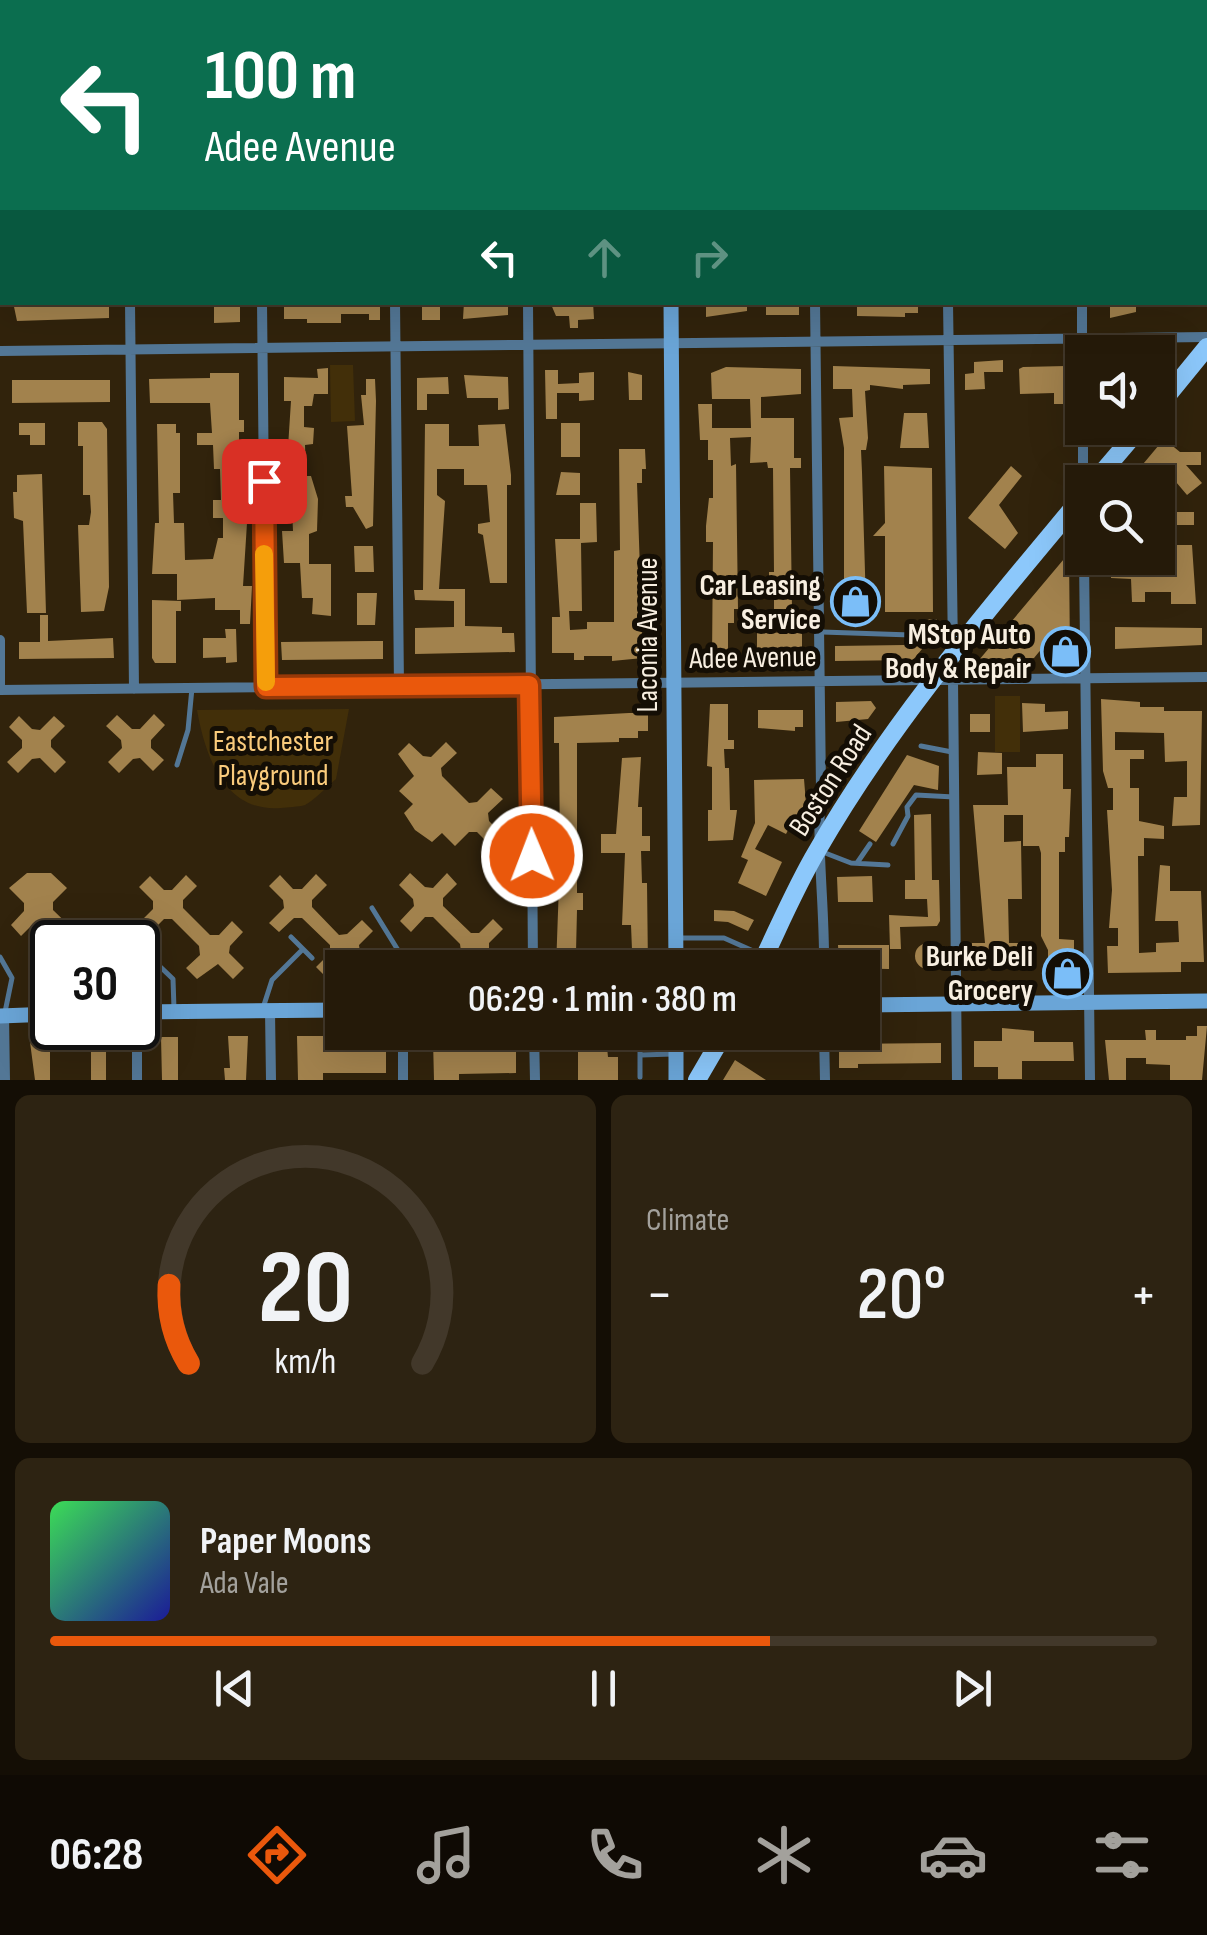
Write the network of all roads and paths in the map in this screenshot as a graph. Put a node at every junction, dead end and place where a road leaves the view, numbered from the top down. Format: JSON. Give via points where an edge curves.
{"nodes":[{"id":1,"x":130,"y":305,"type":"edge"},
{"id":2,"x":262,"y":305,"type":"edge"},
{"id":3,"x":395,"y":305,"type":"edge"},
{"id":4,"x":528,"y":305,"type":"edge"},
{"id":5,"x":672,"y":305,"type":"edge"},
{"id":6,"x":815,"y":305,"type":"edge"},
{"id":7,"x":948,"y":305,"type":"edge"},
{"id":8,"x":1082,"y":305,"type":"edge"},
{"id":9,"x":1082,"y":335,"type":"edge"},
{"id":10,"x":1207,"y":337,"type":"edge"},
{"id":11,"x":1175,"y":338,"type":"edge"},
{"id":12,"x":1065,"y":340,"type":"edge"},
{"id":13,"x":949,"y":341,"type":"junction"},
{"id":14,"x":816,"y":342,"type":"junction"},
{"id":15,"x":672,"y":344,"type":"junction"},
{"id":16,"x":529,"y":345,"type":"junction"},
{"id":17,"x":396,"y":346,"type":"junction"},
{"id":18,"x":1207,"y":347,"type":"edge"},
{"id":19,"x":262,"y":348,"type":"junction"},
{"id":20,"x":130,"y":349,"type":"junction"},
{"id":21,"x":0,"y":351,"type":"edge"},
{"id":22,"x":1175,"y":384,"type":"edge"},
{"id":23,"x":1126,"y":445,"type":"edge"},
{"id":24,"x":1108,"y":465,"type":"edge"},
{"id":25,"x":1065,"y":517,"type":"edge"},
{"id":26,"x":1084,"y":575,"type":"edge"},
{"id":27,"x":819,"y":632,"type":"junction"},
{"id":28,"x":910,"y":635,"type":"dead end"},
{"id":29,"x":0,"y":640,"type":"edge"},
{"id":30,"x":953,"y":652,"type":"junction"},
{"id":31,"x":1207,"y":677,"type":"edge"},
{"id":32,"x":1085,"y":679,"type":"junction"},
{"id":33,"x":953,"y":680,"type":"junction"},
{"id":34,"x":931,"y":681,"type":"junction"},
{"id":35,"x":819,"y":682,"type":"junction"},
{"id":36,"x":676,"y":683,"type":"junction"},
{"id":37,"x":529,"y":685,"type":"junction"},
{"id":38,"x":399,"y":686,"type":"junction"},
{"id":39,"x":266,"y":687,"type":"junction"},
{"id":40,"x":192,"y":688,"type":"junction"},
{"id":41,"x":134,"y":689,"type":"junction"},
{"id":42,"x":0,"y":690,"type":"edge"},
{"id":43,"x":920,"y":746,"type":"dead end"},
{"id":44,"x":954,"y":752,"type":"junction"},
{"id":45,"x":177,"y":766,"type":"dead end"},
{"id":46,"x":954,"y":796,"type":"junction"},
{"id":47,"x":870,"y":844,"type":"dead end"},
{"id":48,"x":893,"y":844,"type":"dead end"},
{"id":49,"x":817,"y":851,"type":"junction"},
{"id":50,"x":857,"y":864,"type":"junction"},
{"id":51,"x":888,"y":865,"type":"dead end"},
{"id":52,"x":372,"y":908,"type":"dead end"},
{"id":53,"x":291,"y":937,"type":"dead end"},
{"id":54,"x":676,"y":938,"type":"junction"},
{"id":55,"x":302,"y":949,"type":"junction"},
{"id":56,"x":398,"y":950,"type":"edge"},
{"id":57,"x":533,"y":950,"type":"edge"},
{"id":58,"x":676,"y":950,"type":"edge"},
{"id":59,"x":743,"y":950,"type":"edge"},
{"id":60,"x":768,"y":950,"type":"edge"},
{"id":61,"x":824,"y":950,"type":"edge"},
{"id":62,"x":0,"y":956,"type":"edge"},
{"id":63,"x":312,"y":958,"type":"dead end"},
{"id":64,"x":160,"y":967,"type":"edge"},
{"id":65,"x":1207,"y":1001,"type":"edge"},
{"id":66,"x":1089,"y":1002,"type":"junction"},
{"id":67,"x":956,"y":1004,"type":"junction"},
{"id":68,"x":880,"y":1005,"type":"edge"},
{"id":69,"x":325,"y":1010,"type":"edge"},
{"id":70,"x":266,"y":1011,"type":"junction"},
{"id":71,"x":160,"y":1012,"type":"edge"},
{"id":72,"x":174,"y":1012,"type":"junction"},
{"id":73,"x":30,"y":1015,"type":"edge"},
{"id":74,"x":2,"y":1016,"type":"edge"},
{"id":75,"x":137,"y":1050,"type":"edge"},
{"id":76,"x":403,"y":1050,"type":"edge"},
{"id":77,"x":534,"y":1050,"type":"edge"},
{"id":78,"x":640,"y":1050,"type":"edge"},
{"id":79,"x":676,"y":1050,"type":"edge"},
{"id":80,"x":714,"y":1050,"type":"edge"},
{"id":81,"x":824,"y":1050,"type":"edge"},
{"id":82,"x":676,"y":1054,"type":"junction"},
{"id":83,"x":641,"y":1055,"type":"junction"},
{"id":84,"x":640,"y":1077,"type":"dead end"},
{"id":85,"x":5,"y":1080,"type":"edge"},
{"id":86,"x":138,"y":1080,"type":"edge"},
{"id":87,"x":270,"y":1080,"type":"edge"},
{"id":88,"x":403,"y":1080,"type":"edge"},
{"id":89,"x":535,"y":1080,"type":"edge"},
{"id":90,"x":676,"y":1080,"type":"edge"},
{"id":91,"x":697,"y":1080,"type":"edge"},
{"id":92,"x":824,"y":1080,"type":"edge"},
{"id":93,"x":957,"y":1080,"type":"edge"},
{"id":94,"x":1090,"y":1080,"type":"edge"}],
"edges":[{"from":1,"to":20,"type":"street"},
{"from":2,"to":19,"type":"street"},
{"from":3,"to":17,"type":"street"},
{"from":4,"to":16,"type":"street"},
{"from":5,"to":15,"type":"street","name":"Laconia Avenue"},
{"from":6,"to":14,"type":"street"},
{"from":7,"to":13,"type":"street"},
{"from":8,"to":9,"type":"street"},
{"from":10,"to":11,"type":"street"},
{"from":12,"to":13,"type":"street"},
{"from":13,"to":14,"type":"street"},
{"from":13,"to":30,"type":"street"},
{"from":14,"to":15,"type":"street"},
{"from":14,"to":27,"type":"street"},
{"from":15,"to":16,"type":"street"},
{"from":15,"to":36,"type":"street","name":"Laconia Avenue"},
{"from":16,"to":17,"type":"street"},
{"from":16,"to":37,"type":"street"},
{"from":17,"to":19,"type":"street"},
{"from":17,"to":38,"type":"street"},
{"from":18,"to":22,"type":"main road"},
{"from":19,"to":20,"type":"street"},
{"from":19,"to":39,"type":"street"},
{"from":20,"to":21,"type":"street"},
{"from":20,"to":41,"type":"street"},
{"from":23,"to":24,"type":"main road"},
{"from":25,"to":30,"type":"main road","name":"Boston Road"},
{"from":26,"to":32,"type":"street"},
{"from":27,"to":28,"type":"lane"},
{"from":27,"to":35,"type":"street"},
{"from":29,"to":42,"type":"street"},
{"from":30,"to":34,"type":"main road","name":"Boston Road"},
{"from":31,"to":32,"type":"street","name":"Adee Avenue"},
{"from":32,"to":33,"type":"street","name":"Adee Avenue"},
{"from":32,"to":66,"type":"street"},
{"from":33,"to":34,"type":"street","name":"Adee Avenue"},
{"from":33,"to":44,"type":"street"},
{"from":34,"to":35,"type":"street","name":"Adee Avenue"},
{"from":34,"to":49,"type":"main road","name":"Boston Road"},
{"from":35,"to":36,"type":"street","name":"Adee Avenue"},
{"from":35,"to":49,"type":"street"},
{"from":36,"to":37,"type":"street","name":"Adee Avenue"},
{"from":36,"to":54,"type":"street","name":"Laconia Avenue"},
{"from":37,"to":38,"type":"street","name":"Adee Avenue"},
{"from":37,"to":57,"type":"street"},
{"from":38,"to":39,"type":"street","name":"Adee Avenue"},
{"from":39,"to":40,"type":"street","name":"Adee Avenue"},
{"from":40,"to":41,"type":"street","name":"Adee Avenue"},
{"from":40,"to":45,"type":"lane"},
{"from":41,"to":42,"type":"street","name":"Adee Avenue"},
{"from":43,"to":44,"type":"lane"},
{"from":44,"to":46,"type":"street"},
{"from":46,"to":48,"type":"lane","via":[[916,796]]},
{"from":46,"to":67,"type":"street"},
{"from":47,"to":50,"type":"lane"},
{"from":49,"to":50,"type":"lane"},
{"from":49,"to":60,"type":"main road","name":"Boston Road"},
{"from":49,"to":61,"type":"street"},
{"from":50,"to":51,"type":"lane"},
{"from":52,"to":56,"type":"lane"},
{"from":53,"to":55,"type":"lane"},
{"from":54,"to":58,"type":"street","name":"Laconia Avenue"},
{"from":54,"to":59,"type":"lane","via":[[724,938]]},
{"from":55,"to":63,"type":"lane"},
{"from":55,"to":70,"type":"lane","via":[[272,980]]},
{"from":62,"to":74,"type":"lane","via":[[12,978]]},
{"from":64,"to":72,"type":"lane","via":[[173,979]]},
{"from":65,"to":66,"type":"street"},
{"from":66,"to":67,"type":"street"},
{"from":66,"to":94,"type":"street"},
{"from":67,"to":68,"type":"street"},
{"from":67,"to":93,"type":"street"},
{"from":69,"to":70,"type":"street"},
{"from":70,"to":72,"type":"street"},
{"from":70,"to":87,"type":"street"},
{"from":71,"to":72,"type":"street"},
{"from":73,"to":74,"type":"street"},
{"from":74,"to":85,"type":"street"},
{"from":75,"to":86,"type":"street"},
{"from":76,"to":88,"type":"street"},
{"from":77,"to":89,"type":"street"},
{"from":78,"to":83,"type":"lane"},
{"from":79,"to":82,"type":"street"},
{"from":80,"to":91,"type":"main road"},
{"from":81,"to":92,"type":"street"},
{"from":82,"to":83,"type":"lane"},
{"from":82,"to":90,"type":"street"},
{"from":83,"to":84,"type":"lane"}]}
